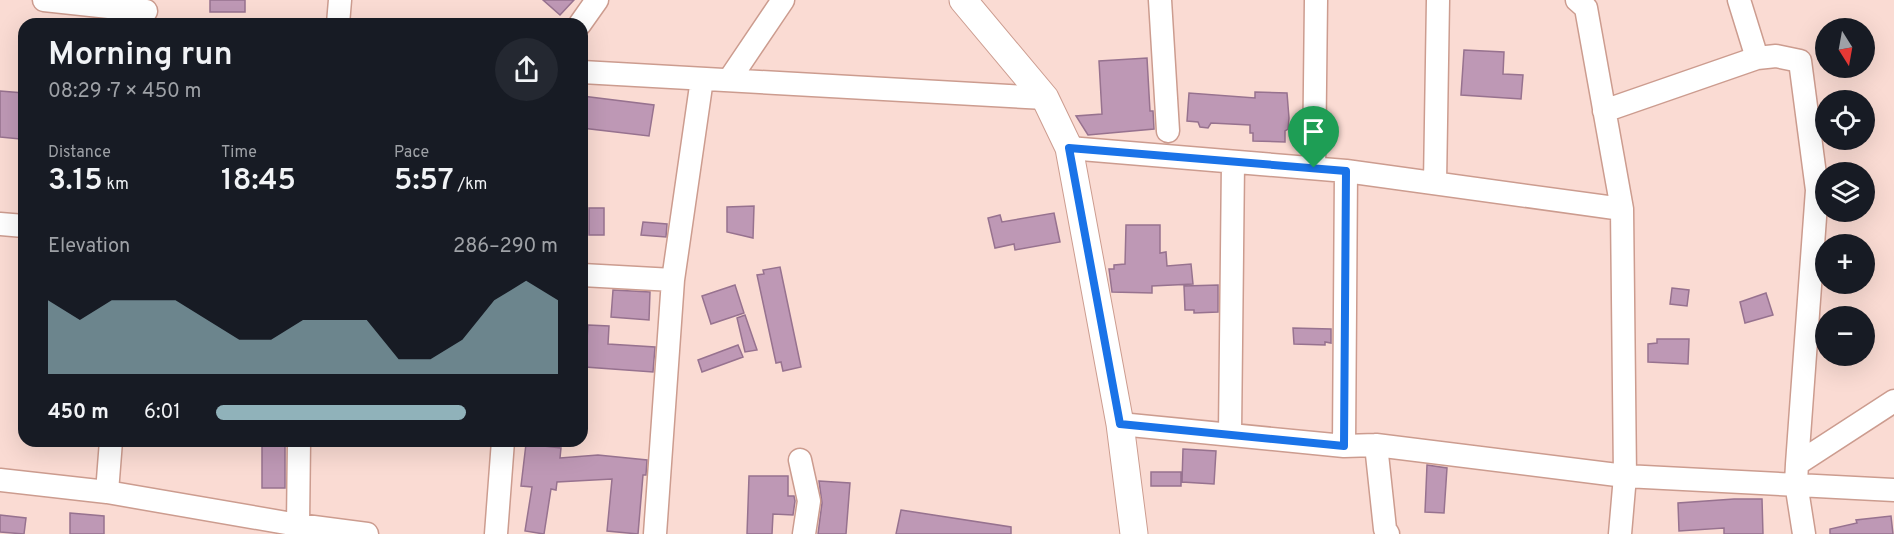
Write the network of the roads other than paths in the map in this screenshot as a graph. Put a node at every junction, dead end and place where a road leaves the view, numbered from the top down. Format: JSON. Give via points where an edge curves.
{"nodes":[{"id":1,"x":44,"y":0,"type":"edge"},
{"id":2,"x":340,"y":0,"type":"edge"},
{"id":3,"x":597,"y":0,"type":"edge"},
{"id":4,"x":783,"y":0,"type":"edge"},
{"id":5,"x":963,"y":0,"type":"edge"},
{"id":6,"x":1160,"y":0,"type":"edge"},
{"id":7,"x":1316,"y":0,"type":"edge"},
{"id":8,"x":1438,"y":0,"type":"edge"},
{"id":9,"x":1577,"y":0,"type":"edge"},
{"id":10,"x":1739,"y":0,"type":"edge"},
{"id":11,"x":146,"y":12,"type":"edge"},
{"id":12,"x":338,"y":18,"type":"edge"},
{"id":13,"x":584,"y":18,"type":"edge"},
{"id":14,"x":1757,"y":58,"type":"junction"},
{"id":15,"x":588,"y":72,"type":"edge"},
{"id":16,"x":702,"y":79,"type":"junction"},
{"id":17,"x":729,"y":80,"type":"junction"},
{"id":18,"x":1045,"y":98,"type":"junction"},
{"id":19,"x":1604,"y":111,"type":"junction"},
{"id":20,"x":1168,"y":131,"type":"dead end"},
{"id":21,"x":1069,"y":148,"type":"junction"},
{"id":22,"x":1233,"y":162,"type":"junction"},
{"id":23,"x":1314,"y":168,"type":"junction"},
{"id":24,"x":1346,"y":171,"type":"junction"},
{"id":25,"x":1435,"y":183,"type":"junction"},
{"id":26,"x":1622,"y":209,"type":"junction"},
{"id":27,"x":0,"y":224,"type":"edge"},
{"id":28,"x":18,"y":226,"type":"edge"},
{"id":29,"x":588,"y":275,"type":"edge"},
{"id":30,"x":673,"y":280,"type":"junction"},
{"id":31,"x":1894,"y":401,"type":"edge"},
{"id":32,"x":1120,"y":424,"type":"junction"},
{"id":33,"x":1230,"y":434,"type":"junction"},
{"id":34,"x":1377,"y":445,"type":"junction"},
{"id":35,"x":1344,"y":446,"type":"junction"},
{"id":36,"x":110,"y":447,"type":"edge"},
{"id":37,"x":299,"y":447,"type":"edge"},
{"id":38,"x":503,"y":447,"type":"edge"},
{"id":39,"x":800,"y":460,"type":"dead end"},
{"id":40,"x":1796,"y":474,"type":"junction"},
{"id":41,"x":1625,"y":476,"type":"junction"},
{"id":42,"x":0,"y":480,"type":"edge"},
{"id":43,"x":1894,"y":490,"type":"edge"},
{"id":44,"x":106,"y":492,"type":"junction"},
{"id":45,"x":298,"y":525,"type":"junction"},
{"id":46,"x":367,"y":534,"type":"edge"},
{"id":47,"x":496,"y":534,"type":"edge"},
{"id":48,"x":655,"y":534,"type":"edge"},
{"id":49,"x":804,"y":534,"type":"edge"},
{"id":50,"x":1134,"y":534,"type":"edge"},
{"id":51,"x":1388,"y":534,"type":"edge"},
{"id":52,"x":1620,"y":534,"type":"edge"},
{"id":53,"x":1804,"y":534,"type":"edge"}],
"edges":[{"from":1,"to":11,"type":"street"},
{"from":2,"to":12,"type":"street"},
{"from":3,"to":13,"type":"street"},
{"from":4,"to":17,"type":"street"},
{"from":5,"to":18,"type":"main road"},
{"from":6,"to":20,"type":"street"},
{"from":7,"to":23,"type":"street"},
{"from":8,"to":25,"type":"street"},
{"from":9,"to":19,"type":"street","via":[[1586,8]]},
{"from":10,"to":14,"type":"street"},
{"from":14,"to":19,"type":"street"},
{"from":14,"to":40,"type":"street","via":[[1776,56],[1800,61],[1817,190]]},
{"from":15,"to":16,"type":"street"},
{"from":16,"to":17,"type":"street"},
{"from":16,"to":30,"type":"street"},
{"from":17,"to":18,"type":"street"},
{"from":18,"to":21,"type":"main road"},
{"from":19,"to":26,"type":"street"},
{"from":21,"to":22,"type":"street"},
{"from":21,"to":32,"type":"main road"},
{"from":22,"to":23,"type":"street"},
{"from":22,"to":33,"type":"street"},
{"from":23,"to":24,"type":"street"},
{"from":24,"to":25,"type":"street"},
{"from":24,"to":35,"type":"street"},
{"from":25,"to":26,"type":"street"},
{"from":26,"to":41,"type":"street"},
{"from":27,"to":28,"type":"street"},
{"from":29,"to":30,"type":"street"},
{"from":30,"to":48,"type":"street"},
{"from":31,"to":40,"type":"street"},
{"from":32,"to":33,"type":"street"},
{"from":32,"to":50,"type":"main road"},
{"from":33,"to":35,"type":"street"},
{"from":34,"to":35,"type":"street"},
{"from":34,"to":41,"type":"street"},
{"from":34,"to":51,"type":"street"},
{"from":36,"to":44,"type":"street"},
{"from":37,"to":45,"type":"street"},
{"from":38,"to":47,"type":"street"},
{"from":39,"to":49,"type":"street","via":[[809,501]]},
{"from":40,"to":41,"type":"street"},
{"from":40,"to":43,"type":"street"},
{"from":40,"to":53,"type":"street"},
{"from":41,"to":52,"type":"street"},
{"from":42,"to":44,"type":"street"},
{"from":44,"to":45,"type":"street"},
{"from":45,"to":46,"type":"street"}]}
